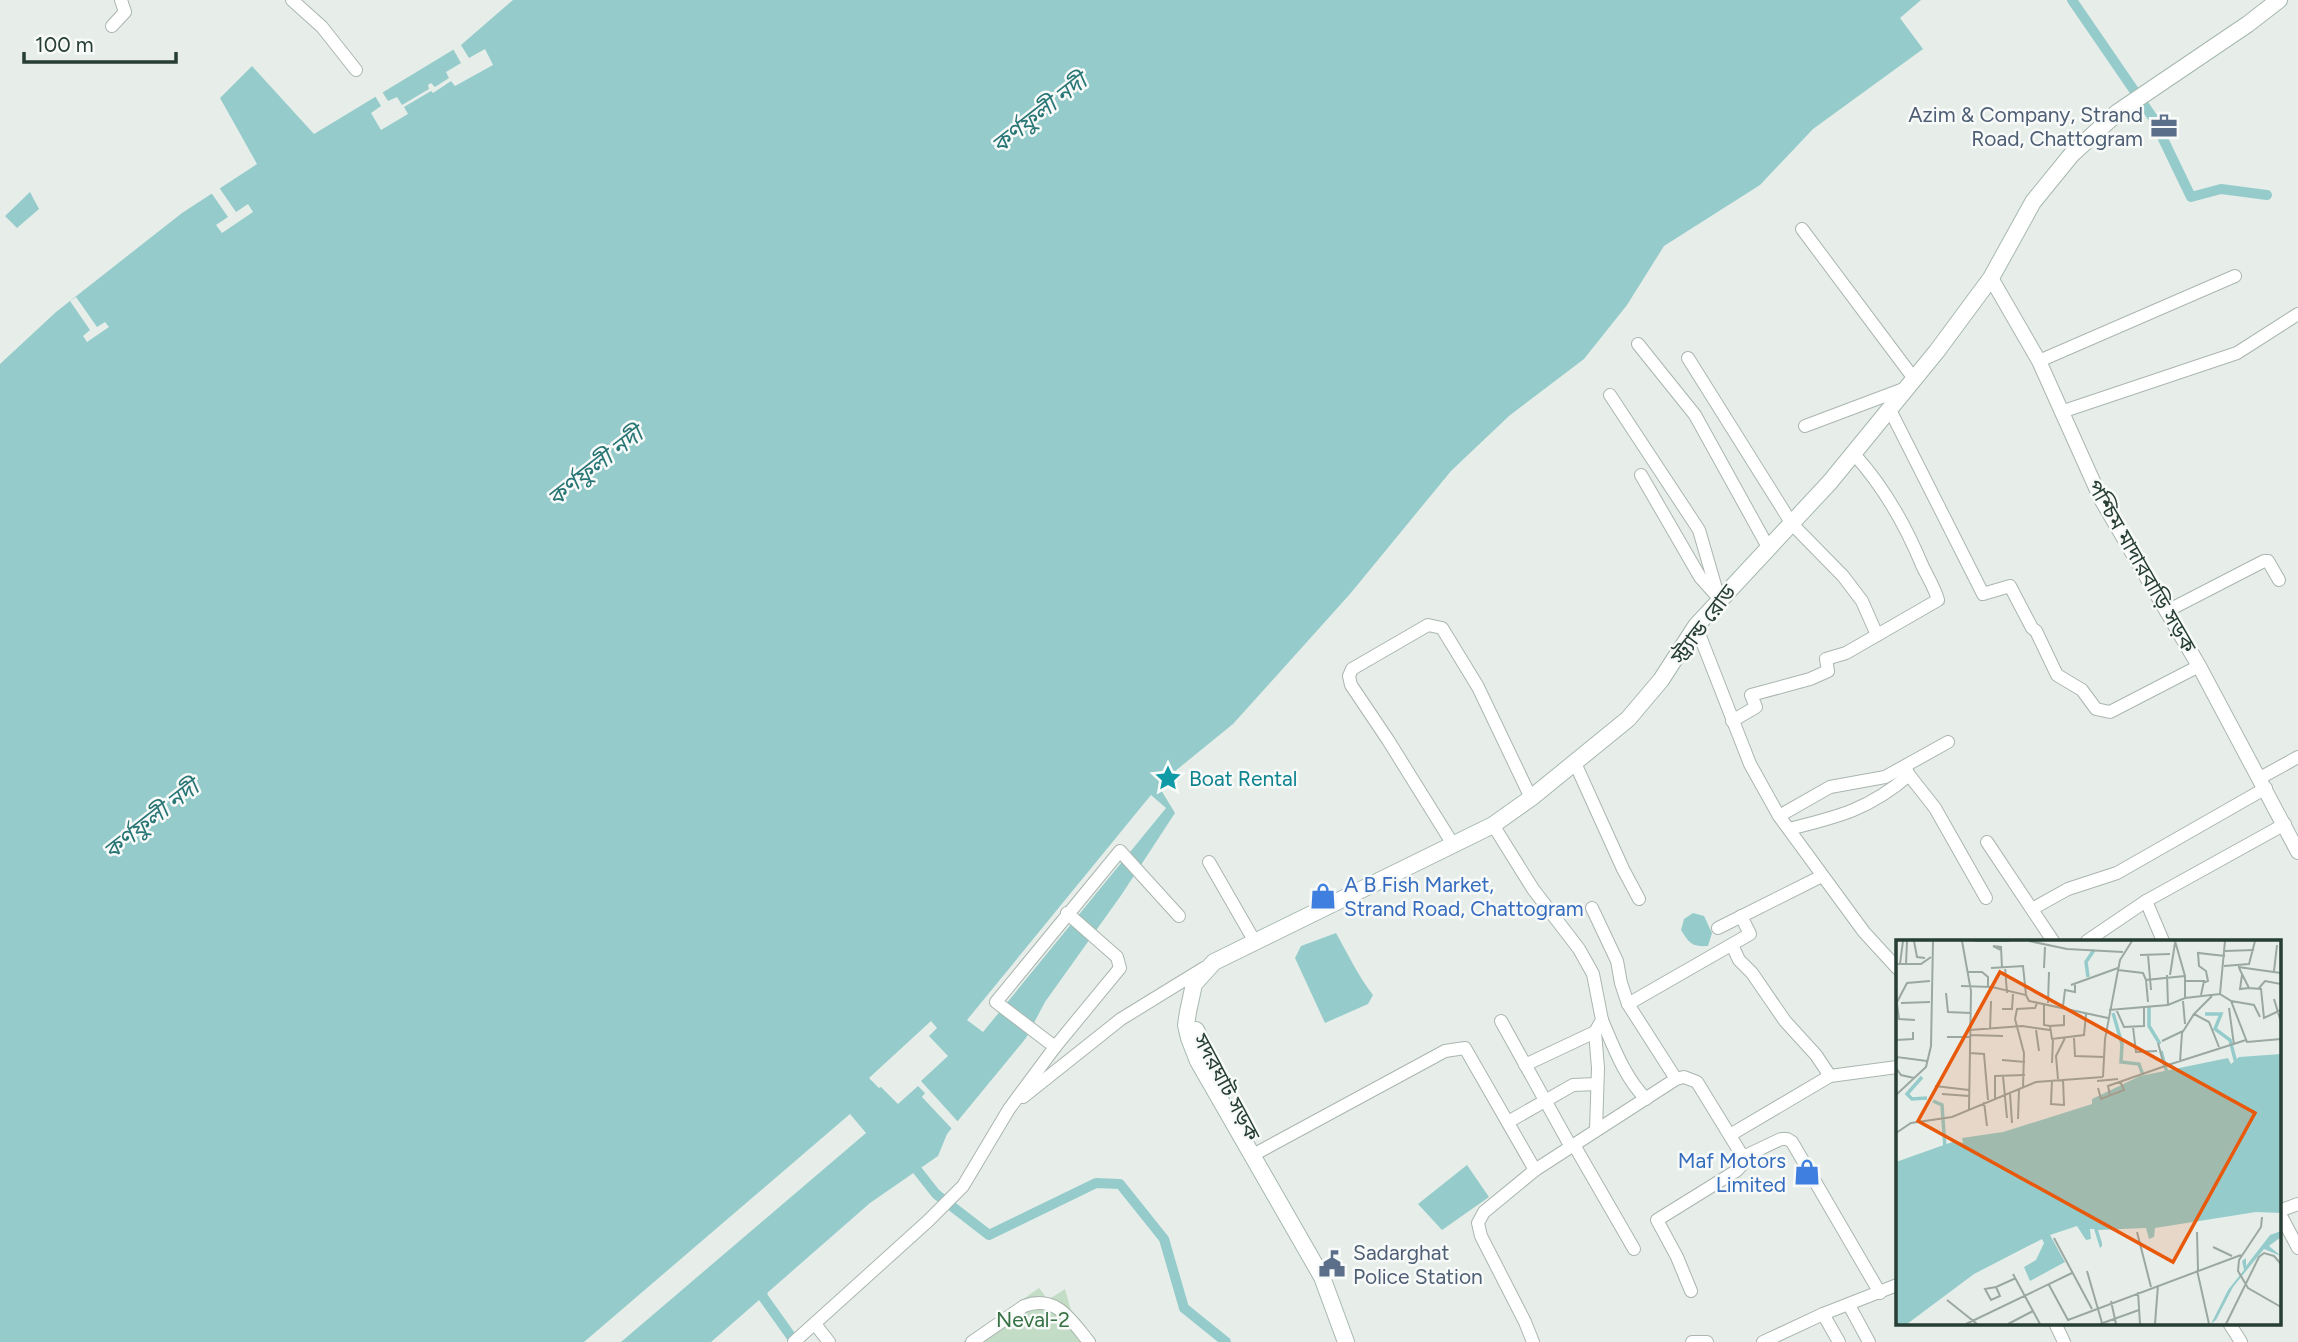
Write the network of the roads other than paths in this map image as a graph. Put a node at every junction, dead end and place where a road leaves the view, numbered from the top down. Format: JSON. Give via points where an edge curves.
{"nodes":[{"id":1,"x":121,"y":0,"type":"edge"},
{"id":2,"x":292,"y":0,"type":"edge"},
{"id":3,"x":2279,"y":0,"type":"edge"},
{"id":4,"x":112,"y":26,"type":"dead end"},
{"id":5,"x":356,"y":70,"type":"dead end"},
{"id":6,"x":1802,"y":229,"type":"dead end"},
{"id":7,"x":2235,"y":276,"type":"dead end"},
{"id":8,"x":1992,"y":278,"type":"junction"},
{"id":9,"x":2298,"y":314,"type":"edge"},
{"id":10,"x":1638,"y":344,"type":"dead end"},
{"id":11,"x":1688,"y":358,"type":"dead end"},
{"id":12,"x":2039,"y":361,"type":"junction"},
{"id":13,"x":1912,"y":383,"type":"junction"},
{"id":14,"x":1610,"y":395,"type":"dead end"},
{"id":15,"x":1890,"y":410,"type":"junction"},
{"id":16,"x":2061,"y":412,"type":"junction"},
{"id":17,"x":1805,"y":426,"type":"dead end"},
{"id":18,"x":1854,"y":454,"type":"junction"},
{"id":19,"x":1641,"y":475,"type":"dead end"},
{"id":20,"x":1792,"y":524,"type":"junction"},
{"id":21,"x":1768,"y":547,"type":"junction"},
{"id":22,"x":2279,"y":580,"type":"dead end"},
{"id":23,"x":1719,"y":599,"type":"junction"},
{"id":24,"x":2166,"y":611,"type":"junction"},
{"id":25,"x":1696,"y":626,"type":"junction"},
{"id":26,"x":1877,"y":635,"type":"junction"},
{"id":27,"x":2199,"y":666,"type":"junction"},
{"id":28,"x":1732,"y":721,"type":"junction"},
{"id":29,"x":1948,"y":742,"type":"dead end"},
{"id":30,"x":2298,"y":757,"type":"edge"},
{"id":31,"x":1575,"y":763,"type":"junction"},
{"id":32,"x":1906,"y":771,"type":"junction"},
{"id":33,"x":2263,"y":783,"type":"junction"},
{"id":34,"x":1531,"y":798,"type":"junction"},
{"id":35,"x":1779,"y":816,"type":"junction"},
{"id":36,"x":2285,"y":824,"type":"junction"},
{"id":37,"x":1493,"y":825,"type":"junction"},
{"id":38,"x":1789,"y":829,"type":"junction"},
{"id":39,"x":1987,"y":842,"type":"dead end"},
{"id":40,"x":1454,"y":846,"type":"junction"},
{"id":41,"x":2298,"y":852,"type":"edge"},
{"id":42,"x":1209,"y":862,"type":"dead end"},
{"id":43,"x":1822,"y":876,"type":"junction"},
{"id":44,"x":1986,"y":898,"type":"dead end"},
{"id":45,"x":1639,"y":899,"type":"dead end"},
{"id":46,"x":2146,"y":901,"type":"junction"},
{"id":47,"x":1592,"y":908,"type":"dead end"},
{"id":48,"x":2032,"y":909,"type":"junction"},
{"id":49,"x":1068,"y":913,"type":"junction"},
{"id":50,"x":1179,"y":916,"type":"dead end"},
{"id":51,"x":1741,"y":916,"type":"junction"},
{"id":52,"x":1718,"y":928,"type":"dead end"},
{"id":53,"x":2052,"y":940,"type":"edge"},
{"id":54,"x":2088,"y":940,"type":"edge"},
{"id":55,"x":2163,"y":940,"type":"edge"},
{"id":56,"x":1255,"y":942,"type":"junction"},
{"id":57,"x":1732,"y":945,"type":"junction"},
{"id":58,"x":1214,"y":962,"type":"junction"},
{"id":59,"x":1896,"y":967,"type":"edge"},
{"id":60,"x":1628,"y":1004,"type":"junction"},
{"id":61,"x":1188,"y":1012,"type":"joint"},
{"id":62,"x":1501,"y":1021,"type":"dead end"},
{"id":63,"x":1599,"y":1026,"type":"junction"},
{"id":64,"x":1055,"y":1047,"type":"junction"},
{"id":65,"x":1524,"y":1065,"type":"junction"},
{"id":66,"x":1896,"y":1067,"type":"edge"},
{"id":67,"x":1830,"y":1076,"type":"junction"},
{"id":68,"x":1676,"y":1079,"type":"junction"},
{"id":69,"x":1597,"y":1084,"type":"junction"},
{"id":70,"x":1646,"y":1099,"type":"junction"},
{"id":71,"x":1544,"y":1100,"type":"junction"},
{"id":72,"x":1009,"y":1109,"type":"junction"},
{"id":73,"x":1508,"y":1122,"type":"junction"},
{"id":74,"x":1596,"y":1130,"type":"junction"},
{"id":75,"x":1730,"y":1135,"type":"junction"},
{"id":76,"x":1572,"y":1146,"type":"junction"},
{"id":77,"x":1257,"y":1153,"type":"junction"},
{"id":78,"x":1743,"y":1157,"type":"junction"},
{"id":79,"x":1535,"y":1170,"type":"junction"},
{"id":80,"x":2298,"y":1204,"type":"edge"},
{"id":81,"x":2280,"y":1212,"type":"edge"},
{"id":82,"x":2280,"y":1214,"type":"edge"},
{"id":83,"x":2298,"y":1248,"type":"edge"},
{"id":84,"x":1634,"y":1249,"type":"dead end"},
{"id":85,"x":1896,"y":1285,"type":"edge"},
{"id":86,"x":1691,"y":1291,"type":"dead end"},
{"id":87,"x":1880,"y":1293,"type":"junction"},
{"id":88,"x":1849,"y":1305,"type":"junction"},
{"id":89,"x":1823,"y":1314,"type":"junction"},
{"id":90,"x":2055,"y":1324,"type":"edge"},
{"id":91,"x":2230,"y":1324,"type":"edge"},
{"id":92,"x":813,"y":1326,"type":"junction"},
{"id":93,"x":794,"y":1342,"type":"edge"},
{"id":94,"x":829,"y":1342,"type":"edge"},
{"id":95,"x":972,"y":1342,"type":"edge"},
{"id":96,"x":1089,"y":1342,"type":"edge"},
{"id":97,"x":1346,"y":1342,"type":"edge"},
{"id":98,"x":1356,"y":1342,"type":"edge"},
{"id":99,"x":1533,"y":1342,"type":"edge"},
{"id":100,"x":1692,"y":1342,"type":"edge"},
{"id":101,"x":1707,"y":1342,"type":"edge"},
{"id":102,"x":1763,"y":1342,"type":"edge"},
{"id":103,"x":1839,"y":1342,"type":"edge"},
{"id":104,"x":1869,"y":1342,"type":"edge"},
{"id":105,"x":2064,"y":1342,"type":"edge"},
{"id":106,"x":2241,"y":1342,"type":"edge"}],
"edges":[{"from":1,"to":4,"type":"street","via":[[125,12]]},
{"from":2,"to":5,"type":"street","via":[[322,27]]},
{"from":3,"to":8,"type":"main road","name":"স্ট্র্যান্ড রোড","via":[[2118,112],[2072,155],[2033,202]]},
{"from":6,"to":13,"type":"street"},
{"from":7,"to":12,"type":"street"},
{"from":8,"to":12,"type":"street","name":"পশ্চিম মাদারবাড়ি সড়ক"},
{"from":8,"to":13,"type":"main road","name":"স্ট্র্যান্ড রোড"},
{"from":9,"to":16,"type":"street","via":[[2237,353]]},
{"from":10,"to":21,"type":"street","via":[[1695,415]]},
{"from":11,"to":20,"type":"street"},
{"from":12,"to":16,"type":"street","name":"পশ্চিম মাদারবাড়ি সড়ক"},
{"from":13,"to":15,"type":"main road","name":"স্ট্র্যান্ড রোড"},
{"from":13,"to":17,"type":"street"},
{"from":14,"to":23,"type":"street","via":[[1699,530]]},
{"from":15,"to":18,"type":"main road","name":"স্ট্র্যান্ড রোড"},
{"from":15,"to":27,"type":"street","via":[[1983,594],[2011,586],[2057,675],[2082,690],[2096,709],[2110,712]]},
{"from":16,"to":24,"type":"street","name":"পশ্চিম মাদারবাড়ি সড়ক","via":[[2101,499]]},
{"from":18,"to":20,"type":"main road","name":"স্ট্র্যান্ড রোড"},
{"from":18,"to":26,"type":"street","via":[[1896,508],[1938,597]]},
{"from":19,"to":23,"type":"street","via":[[1700,577]]},
{"from":20,"to":21,"type":"main road","name":"স্ট্র্যান্ড রোড"},
{"from":20,"to":26,"type":"street","via":[[1849,584]]},
{"from":21,"to":23,"type":"main road","name":"স্ট্র্যান্ড রোড"},
{"from":22,"to":24,"type":"street","via":[[2264,561]]},
{"from":23,"to":25,"type":"main road","name":"স্ট্র্যান্ড রোড"},
{"from":24,"to":27,"type":"street","name":"পশ্চিম মাদারবাড়ি সড়ক"},
{"from":25,"to":28,"type":"street"},
{"from":25,"to":31,"type":"main road","name":"স্ট্র্যান্ড রোড","via":[[1661,680],[1628,719]]},
{"from":26,"to":28,"type":"street","via":[[1826,659],[1830,670],[1751,695],[1756,707]]},
{"from":27,"to":33,"type":"street","name":"পশ্চিম মাদারবাড়ি সড়ক"},
{"from":28,"to":35,"type":"street"},
{"from":29,"to":32,"type":"street"},
{"from":30,"to":33,"type":"street"},
{"from":31,"to":34,"type":"main road","name":"স্ট্র্যান্ড রোড"},
{"from":31,"to":45,"type":"street"},
{"from":32,"to":35,"type":"street","via":[[1830,787]]},
{"from":32,"to":38,"type":"street","via":[[1881,799]]},
{"from":32,"to":44,"type":"street","via":[[1935,808]]},
{"from":33,"to":36,"type":"street","name":"পশ্চিম মাদারবাড়ি সড়ক"},
{"from":33,"to":48,"type":"street","via":[[2117,873]]},
{"from":34,"to":37,"type":"main road","name":"স্ট্র্যান্ড রোড"},
{"from":34,"to":40,"type":"street","via":[[1478,687],[1442,628],[1428,625],[1352,669],[1352,685]]},
{"from":35,"to":38,"type":"street"},
{"from":36,"to":41,"type":"street","name":"পশ্চিম মাদারবাড়ি সড়ক"},
{"from":36,"to":46,"type":"street"},
{"from":37,"to":40,"type":"main road","name":"স্ট্র্যান্ড রোড"},
{"from":37,"to":63,"type":"street","via":[[1593,974]]},
{"from":38,"to":43,"type":"street"},
{"from":39,"to":48,"type":"street"},
{"from":40,"to":56,"type":"main road","name":"স্ট্র্যান্ড রোড"},
{"from":42,"to":56,"type":"street"},
{"from":43,"to":51,"type":"street"},
{"from":43,"to":59,"type":"street"},
{"from":46,"to":54,"type":"street"},
{"from":46,"to":55,"type":"street"},
{"from":47,"to":60,"type":"street","via":[[1617,961]]},
{"from":48,"to":53,"type":"street"},
{"from":49,"to":50,"type":"street","via":[[1120,851]]},
{"from":49,"to":64,"type":"street","via":[[1117,957],[1121,968]]},
{"from":49,"to":64,"type":"street","via":[[996,1002]]},
{"from":51,"to":52,"type":"street"},
{"from":51,"to":57,"type":"street","via":[[1751,933]]},
{"from":56,"to":58,"type":"main road","name":"স্ট্র্যান্ড রোড"},
{"from":57,"to":60,"type":"street"},
{"from":57,"to":67,"type":"street"},
{"from":58,"to":61,"type":"main road","name":"স্ট্র্যান্ড রোড","via":[[1194,984]]},
{"from":58,"to":72,"type":"street","via":[[1121,1019]]},
{"from":60,"to":68,"type":"street"},
{"from":61,"to":77,"type":"main road","name":"সদরঘাট সড়ক","via":[[1186,1025],[1198,1061]]},
{"from":62,"to":65,"type":"street"},
{"from":63,"to":65,"type":"street"},
{"from":63,"to":69,"type":"street"},
{"from":63,"to":70,"type":"street"},
{"from":64,"to":72,"type":"street"},
{"from":65,"to":71,"type":"street"},
{"from":66,"to":67,"type":"street"},
{"from":67,"to":75,"type":"street"},
{"from":68,"to":70,"type":"street"},
{"from":68,"to":75,"type":"street","via":[[1696,1082]]},
{"from":69,"to":71,"type":"street","via":[[1573,1085]]},
{"from":69,"to":74,"type":"street"},
{"from":70,"to":74,"type":"street"},
{"from":71,"to":73,"type":"street"},
{"from":71,"to":76,"type":"street"},
{"from":72,"to":92,"type":"street","via":[[962,1186]]},
{"from":73,"to":77,"type":"street","via":[[1465,1048],[1456,1048]]},
{"from":73,"to":79,"type":"street"},
{"from":74,"to":76,"type":"street"},
{"from":75,"to":78,"type":"street"},
{"from":76,"to":79,"type":"street"},
{"from":76,"to":84,"type":"street"},
{"from":77,"to":97,"type":"main road","name":"সদরঘাট সড়ক","via":[[1322,1277]]},
{"from":77,"to":98,"type":"main road","name":"সদরঘাট সড়ক","via":[[1328,1272]]},
{"from":78,"to":86,"type":"street","via":[[1736,1171],[1657,1220]]},
{"from":78,"to":87,"type":"street","via":[[1781,1139],[1792,1142]]},
{"from":79,"to":99,"type":"street","via":[[1478,1223]]},
{"from":80,"to":81,"type":"street"},
{"from":82,"to":83,"type":"street"},
{"from":85,"to":87,"type":"street"},
{"from":87,"to":88,"type":"street"},
{"from":88,"to":89,"type":"street"},
{"from":88,"to":104,"type":"street"},
{"from":89,"to":102,"type":"street"},
{"from":89,"to":103,"type":"street"},
{"from":90,"to":105,"type":"street"},
{"from":91,"to":106,"type":"street"},
{"from":92,"to":93,"type":"street"},
{"from":92,"to":94,"type":"street"},
{"from":95,"to":96,"type":"street","via":[[1024,1306],[1041,1303],[1063,1310]]},
{"from":100,"to":101,"type":"street"}]}
